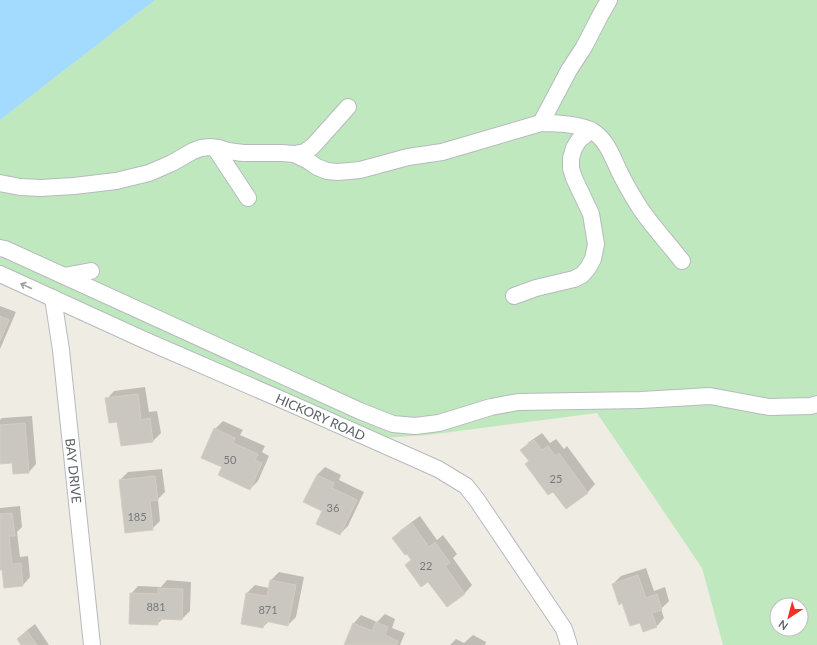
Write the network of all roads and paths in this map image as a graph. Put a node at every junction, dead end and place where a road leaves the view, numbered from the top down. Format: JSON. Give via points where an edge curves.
{"nodes":[{"id":1,"x":609,"y":0,"type":"edge"},
{"id":2,"x":348,"y":107,"type":"dead end"},
{"id":3,"x":541,"y":123,"type":"junction"},
{"id":4,"x":591,"y":130,"type":"junction"},
{"id":5,"x":216,"y":148,"type":"junction"},
{"id":6,"x":294,"y":154,"type":"junction"},
{"id":7,"x":0,"y":183,"type":"edge"},
{"id":8,"x":248,"y":198,"type":"dead end"},
{"id":9,"x":0,"y":248,"type":"edge"},
{"id":10,"x":682,"y":260,"type":"dead end"},
{"id":11,"x":91,"y":271,"type":"dead end"},
{"id":12,"x":0,"y":274,"type":"edge"},
{"id":13,"x":64,"y":276,"type":"junction"},
{"id":14,"x":514,"y":296,"type":"dead end"},
{"id":15,"x":53,"y":298,"type":"junction"},
{"id":16,"x":817,"y":404,"type":"edge"},
{"id":17,"x":92,"y":645,"type":"edge"},
{"id":18,"x":569,"y":645,"type":"edge"}],
"edges":[{"from":1,"to":3,"type":"street"},
{"from":2,"to":6,"type":"street","via":[[313,146],[305,152]]},
{"from":3,"to":4,"type":"street","via":[[574,125]]},
{"from":3,"to":6,"type":"street","via":[[442,152],[408,157],[360,170],[327,171]]},
{"from":4,"to":10,"type":"street","via":[[601,138],[611,153],[640,208]]},
{"from":4,"to":14,"type":"street","via":[[574,148],[571,168],[591,214],[596,244],[593,259],[582,275],[574,279]]},
{"from":5,"to":6,"type":"street","via":[[243,153]]},
{"from":5,"to":7,"type":"street","via":[[201,148],[149,173],[116,181],[41,188]]},
{"from":5,"to":8,"type":"street"},
{"from":9,"to":13,"type":"street"},
{"from":11,"to":13,"type":"street"},
{"from":15,"to":12,"type":"street","name":"HICKORY ROAD","one_way":true},
{"from":13,"to":16,"type":"street","via":[[393,424],[415,426],[439,423],[490,407],[518,402],[710,396],[769,407]]},
{"from":15,"to":17,"type":"street","name":"BAY DRIVE","via":[[62,350]]},
{"from":15,"to":18,"type":"street","name":"HICKORY ROAD","via":[[438,470],[466,486],[564,629]]}]}
